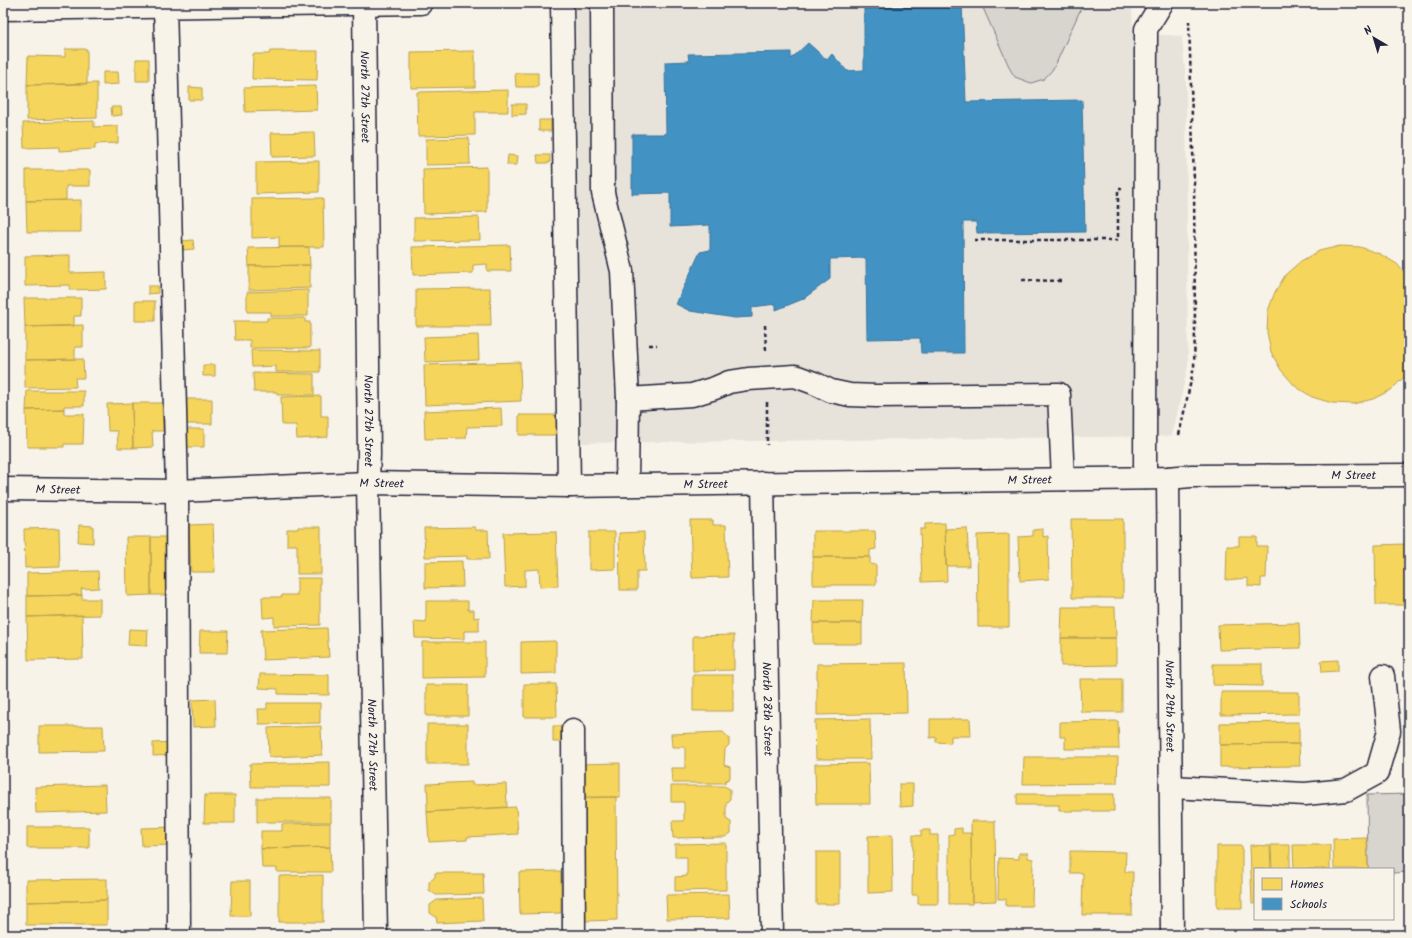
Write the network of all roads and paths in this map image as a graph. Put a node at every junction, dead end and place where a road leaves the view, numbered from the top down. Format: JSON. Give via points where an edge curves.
{"nodes":[{"id":1,"x":364,"y":3,"type":"edge"},
{"id":2,"x":421,"y":3,"type":"edge"},
{"id":3,"x":562,"y":3,"type":"edge"},
{"id":4,"x":602,"y":3,"type":"edge"},
{"id":5,"x":1162,"y":3,"type":"edge"},
{"id":6,"x":165,"y":5,"type":"edge"},
{"id":7,"x":3,"y":9,"type":"edge"},
{"id":8,"x":1189,"y":21,"type":"dead end"},
{"id":9,"x":1123,"y":189,"type":"dead end"},
{"id":10,"x":974,"y":240,"type":"dead end"},
{"id":11,"x":1022,"y":280,"type":"dead end"},
{"id":12,"x":1061,"y":281,"type":"dead end"},
{"id":13,"x":765,"y":325,"type":"dead end"},
{"id":14,"x":766,"y":355,"type":"dead end"},
{"id":15,"x":628,"y":399,"type":"junction"},
{"id":16,"x":767,"y":400,"type":"dead end"},
{"id":17,"x":1179,"y":435,"type":"dead end"},
{"id":18,"x":767,"y":445,"type":"dead end"},
{"id":19,"x":1409,"y":475,"type":"edge"},
{"id":20,"x":1145,"y":478,"type":"junction"},
{"id":21,"x":1168,"y":478,"type":"junction"},
{"id":22,"x":1063,"y":479,"type":"junction"},
{"id":23,"x":368,"y":483,"type":"junction"},
{"id":24,"x":763,"y":483,"type":"junction"},
{"id":25,"x":627,"y":485,"type":"junction"},
{"id":26,"x":569,"y":486,"type":"junction"},
{"id":27,"x":3,"y":489,"type":"edge"},
{"id":28,"x":176,"y":490,"type":"junction"},
{"id":29,"x":1383,"y":676,"type":"dead end"},
{"id":30,"x":573,"y":730,"type":"dead end"},
{"id":31,"x":1171,"y":786,"type":"junction"},
{"id":32,"x":179,"y":935,"type":"edge"},
{"id":33,"x":376,"y":935,"type":"edge"},
{"id":34,"x":574,"y":935,"type":"edge"},
{"id":35,"x":772,"y":935,"type":"edge"},
{"id":36,"x":1172,"y":935,"type":"edge"}],
"edges":[{"from":1,"to":2,"type":"street"},
{"from":1,"to":6,"type":"street"},
{"from":1,"to":23,"type":"street","name":"North 27th Street"},
{"from":3,"to":26,"type":"street"},
{"from":4,"to":15,"type":"street","via":[[603,193],[622,271]]},
{"from":5,"to":20,"type":"street","via":[[1146,29]]},
{"from":6,"to":7,"type":"street"},
{"from":6,"to":28,"type":"street"},
{"from":8,"to":17,"type":"path","via":[[1194,174],[1195,330],[1194,367]]},
{"from":9,"to":10,"type":"path","via":[[1118,189],[1118,240]]},
{"from":11,"to":12,"type":"path"},
{"from":13,"to":14,"type":"path"},
{"from":15,"to":22,"type":"street","via":[[692,395],[729,382],[795,376],[831,392],[850,396],[1059,394]]},
{"from":15,"to":25,"type":"street"},
{"from":16,"to":18,"type":"path"},
{"from":19,"to":21,"type":"street","name":"M Street"},
{"from":20,"to":21,"type":"street","name":"M Street"},
{"from":20,"to":22,"type":"street","name":"M Street"},
{"from":21,"to":31,"type":"street","name":"North 29th Street"},
{"from":22,"to":24,"type":"street","name":"M Street"},
{"from":23,"to":26,"type":"street","name":"M Street"},
{"from":23,"to":28,"type":"street","name":"M Street"},
{"from":23,"to":33,"type":"street","name":"North 27th Street"},
{"from":24,"to":25,"type":"street","name":"M Street"},
{"from":24,"to":35,"type":"street","name":"North 28th Street"},
{"from":25,"to":26,"type":"street","name":"M Street"},
{"from":27,"to":28,"type":"street","name":"M Street"},
{"from":28,"to":32,"type":"street"},
{"from":29,"to":31,"type":"street","via":[[1389,731],[1377,773],[1346,790],[1305,794]]},
{"from":30,"to":34,"type":"street"},
{"from":31,"to":36,"type":"street","name":"North 29th Street"}]}
